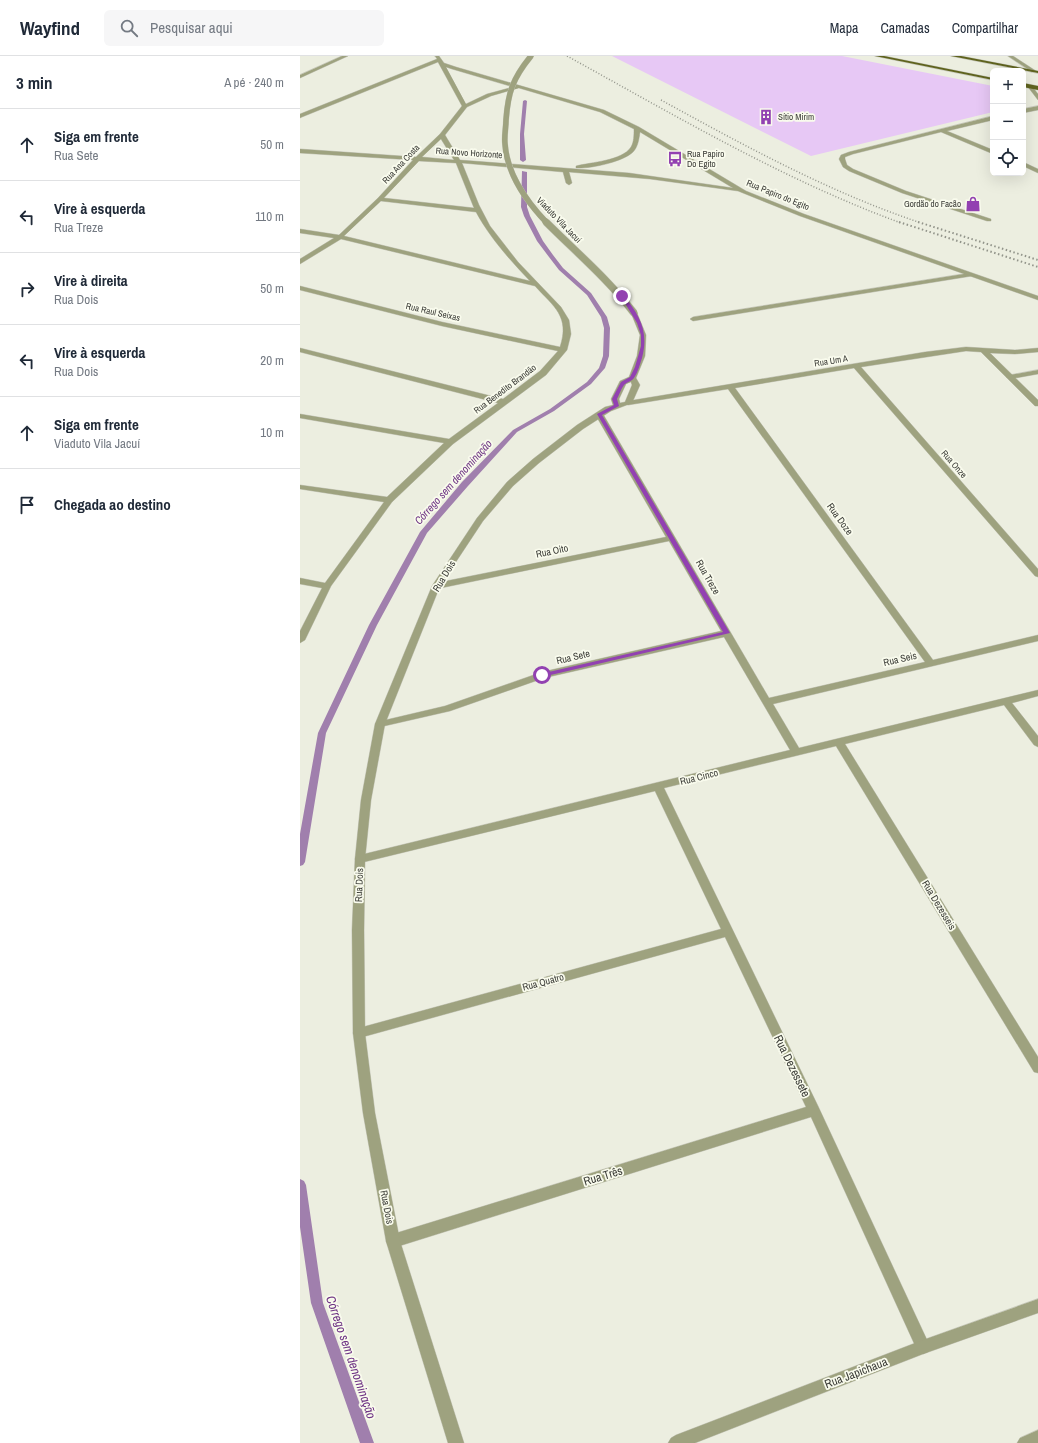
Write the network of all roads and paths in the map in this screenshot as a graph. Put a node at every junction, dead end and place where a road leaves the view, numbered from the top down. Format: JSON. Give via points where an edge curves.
{"nodes":[{"id":1,"x":346,"y":56,"type":"edge"},
{"id":2,"x":531,"y":56,"type":"edge"},
{"id":3,"x":877,"y":56,"type":"edge"},
{"id":4,"x":953,"y":56,"type":"edge"},
{"id":5,"x":1010,"y":56,"type":"edge"},
{"id":6,"x":439,"y":60,"type":"edge"},
{"id":7,"x":1036,"y":72,"type":"edge"},
{"id":8,"x":300,"y":77,"type":"edge"},
{"id":9,"x":990,"y":79,"type":"edge"},
{"id":10,"x":1026,"y":86,"type":"edge"},
{"id":11,"x":520,"y":87,"type":"junction"},
{"id":12,"x":1031,"y":87,"type":"junction"},
{"id":13,"x":1038,"y":88,"type":"edge"},
{"id":14,"x":1038,"y":98,"type":"edge"},
{"id":15,"x":465,"y":106,"type":"junction"},
{"id":16,"x":1038,"y":108,"type":"edge"},
{"id":17,"x":1026,"y":110,"type":"edge"},
{"id":18,"x":300,"y":116,"type":"edge"},
{"id":19,"x":990,"y":119,"type":"edge"},
{"id":20,"x":637,"y":128,"type":"junction"},
{"id":21,"x":943,"y":130,"type":"junction"},
{"id":22,"x":442,"y":135,"type":"junction"},
{"id":23,"x":302,"y":151,"type":"edge"},
{"id":24,"x":990,"y":151,"type":"edge"},
{"id":25,"x":300,"y":157,"type":"edge"},
{"id":26,"x":417,"y":158,"type":"junction"},
{"id":27,"x":458,"y":160,"type":"junction"},
{"id":28,"x":1026,"y":165,"type":"edge"},
{"id":29,"x":565,"y":170,"type":"junction"},
{"id":30,"x":1038,"y":171,"type":"edge"},
{"id":31,"x":569,"y":183,"type":"dead end"},
{"id":32,"x":744,"y":192,"type":"junction"},
{"id":33,"x":380,"y":199,"type":"junction"},
{"id":34,"x":478,"y":210,"type":"junction"},
{"id":35,"x":989,"y":220,"type":"dead end"},
{"id":36,"x":300,"y":231,"type":"edge"},
{"id":37,"x":340,"y":237,"type":"junction"},
{"id":38,"x":300,"y":262,"type":"edge"},
{"id":39,"x":970,"y":275,"type":"junction"},
{"id":40,"x":538,"y":285,"type":"junction"},
{"id":41,"x":300,"y":288,"type":"edge"},
{"id":42,"x":1038,"y":298,"type":"edge"},
{"id":43,"x":693,"y":319,"type":"dead end"},
{"id":44,"x":300,"y":350,"type":"edge"},
{"id":45,"x":563,"y":350,"type":"junction"},
{"id":46,"x":1038,"y":350,"type":"edge"},
{"id":47,"x":984,"y":351,"type":"junction"},
{"id":48,"x":856,"y":366,"type":"junction"},
{"id":49,"x":1038,"y":372,"type":"edge"},
{"id":50,"x":1010,"y":377,"type":"junction"},
{"id":51,"x":632,"y":378,"type":"junction"},
{"id":52,"x":731,"y":387,"type":"junction"},
{"id":53,"x":504,"y":402,"type":"junction"},
{"id":54,"x":622,"y":404,"type":"junction"},
{"id":55,"x":1038,"y":404,"type":"edge"},
{"id":56,"x":599,"y":414,"type":"junction"},
{"id":57,"x":300,"y":416,"type":"edge"},
{"id":58,"x":450,"y":442,"type":"junction"},
{"id":59,"x":300,"y":487,"type":"edge"},
{"id":60,"x":389,"y":500,"type":"junction"},
{"id":61,"x":672,"y":538,"type":"junction"},
{"id":62,"x":1038,"y":574,"type":"edge"},
{"id":63,"x":300,"y":582,"type":"edge"},
{"id":64,"x":327,"y":586,"type":"junction"},
{"id":65,"x":436,"y":586,"type":"junction"},
{"id":66,"x":727,"y":633,"type":"junction"},
{"id":67,"x":1038,"y":638,"type":"edge"},
{"id":68,"x":300,"y":640,"type":"edge"},
{"id":69,"x":931,"y":664,"type":"junction"},
{"id":70,"x":1038,"y":693,"type":"edge"},
{"id":71,"x":1006,"y":701,"type":"junction"},
{"id":72,"x":767,"y":702,"type":"junction"},
{"id":73,"x":380,"y":724,"type":"junction"},
{"id":74,"x":839,"y":742,"type":"junction"},
{"id":75,"x":1038,"y":743,"type":"edge"},
{"id":76,"x":796,"y":752,"type":"junction"},
{"id":77,"x":658,"y":787,"type":"junction"},
{"id":78,"x":360,"y":859,"type":"junction"},
{"id":79,"x":727,"y":932,"type":"junction"},
{"id":80,"x":359,"y":1033,"type":"junction"},
{"id":81,"x":1038,"y":1068,"type":"edge"},
{"id":82,"x":814,"y":1110,"type":"junction"},
{"id":83,"x":393,"y":1241,"type":"junction"},
{"id":84,"x":1038,"y":1306,"type":"edge"},
{"id":85,"x":923,"y":1347,"type":"junction"},
{"id":86,"x":1038,"y":1438,"type":"edge"},
{"id":87,"x":456,"y":1443,"type":"edge"},
{"id":88,"x":676,"y":1443,"type":"edge"},
{"id":89,"x":1025,"y":1443,"type":"edge"}],
"edges":[{"from":1,"to":8,"type":"street"},
{"from":2,"to":51,"type":"street","name":"Viaduto Vila Jacuí","bridge":true,"via":[[515,78],[509,92],[505,142],[511,170],[531,205],[613,286],[634,313],[642,329],[644,341]]},
{"from":3,"to":9,"type":"main road"},
{"from":4,"to":7,"type":"main road"},
{"from":5,"to":7,"type":"street"},
{"from":6,"to":11,"type":"street","name":"Rua Papiro do Egito"},
{"from":6,"to":15,"type":"street"},
{"from":6,"to":18,"type":"street"},
{"from":10,"to":12,"type":"main road"},
{"from":11,"to":15,"type":"street","name":"Rua Ana Costa","via":[[489,95]]},
{"from":11,"to":20,"type":"street","name":"Rua Papiro do Egito","via":[[602,111]]},
{"from":12,"to":13,"type":"main road"},
{"from":12,"to":14,"type":"street"},
{"from":15,"to":22,"type":"street","name":"Rua Ana Costa"},
{"from":16,"to":17,"type":"street"},
{"from":19,"to":21,"type":"street"},
{"from":20,"to":29,"type":"street","name":"Rua Novo Horizonte","via":[[635,146],[626,155]]},
{"from":20,"to":32,"type":"street","name":"Rua Papiro do Egito"},
{"from":21,"to":24,"type":"street"},
{"from":21,"to":35,"type":"street","via":[[851,153],[844,156],[842,162],[851,170]]},
{"from":22,"to":26,"type":"street","name":"Rua Ana Costa"},
{"from":22,"to":27,"type":"street","name":"Rua Benedito Brandão"},
{"from":23,"to":25,"type":"street"},
{"from":23,"to":26,"type":"street","name":"Rua Novo Horizonte"},
{"from":26,"to":27,"type":"street","name":"Rua Novo Horizonte"},
{"from":26,"to":33,"type":"street","name":"Rua Ana Costa"},
{"from":27,"to":29,"type":"street","name":"Rua Novo Horizonte"},
{"from":27,"to":34,"type":"street","name":"Rua Benedito Brandão"},
{"from":28,"to":30,"type":"street"},
{"from":29,"to":31,"type":"street"},
{"from":29,"to":32,"type":"street","name":"Rua Novo Horizonte","via":[[675,180]]},
{"from":32,"to":39,"type":"street","name":"Rua Papiro do Egito"},
{"from":33,"to":34,"type":"street"},
{"from":33,"to":37,"type":"street","name":"Rua Ana Costa"},
{"from":34,"to":40,"type":"street","name":"Rua Benedito Brandão","via":[[499,243]]},
{"from":36,"to":37,"type":"street"},
{"from":37,"to":38,"type":"street","name":"Rua Ana Costa"},
{"from":37,"to":40,"type":"street"},
{"from":39,"to":42,"type":"street","name":"Rua Papiro do Egito"},
{"from":39,"to":43,"type":"street"},
{"from":40,"to":45,"type":"street","name":"Rua Benedito Brandão","via":[[559,308],[566,320],[568,334]]},
{"from":41,"to":45,"type":"street","name":"Rua Raul Seixas","via":[[442,324]]},
{"from":44,"to":53,"type":"street"},
{"from":45,"to":53,"type":"street","name":"Rua Benedito Brandão","via":[[543,373]]},
{"from":46,"to":47,"type":"street","name":"Rua Um A"},
{"from":47,"to":48,"type":"street","name":"Rua Um A","via":[[953,350]]},
{"from":47,"to":50,"type":"street"},
{"from":48,"to":52,"type":"street","name":"Rua Um A"},
{"from":48,"to":62,"type":"street","name":"Rua Onze"},
{"from":49,"to":50,"type":"street"},
{"from":50,"to":55,"type":"street"},
{"from":51,"to":54,"type":"street","via":[[636,385]]},
{"from":51,"to":54,"type":"street","via":[[623,383],[615,399]]},
{"from":52,"to":54,"type":"street","name":"Rua Um A"},
{"from":52,"to":69,"type":"street","name":"Rua Doze"},
{"from":53,"to":58,"type":"street","name":"Rua Benedito Brandão"},
{"from":54,"to":56,"type":"street","name":"Rua Dois"},
{"from":56,"to":61,"type":"street","name":"Rua Treze"},
{"from":56,"to":65,"type":"street","name":"Rua Dois","via":[[563,439],[510,484],[480,520]]},
{"from":57,"to":58,"type":"street"},
{"from":58,"to":60,"type":"street","name":"Rua Benedito Brandão"},
{"from":59,"to":60,"type":"street"},
{"from":60,"to":64,"type":"street","name":"Rua Benedito Brandão"},
{"from":61,"to":65,"type":"street","name":"Rua Oito"},
{"from":61,"to":66,"type":"street","name":"Rua Treze"},
{"from":63,"to":64,"type":"street"},
{"from":64,"to":68,"type":"street","name":"Rua Benedito Brandão"},
{"from":65,"to":73,"type":"street","name":"Rua Dois"},
{"from":66,"to":72,"type":"street","name":"Rua Treze"},
{"from":66,"to":73,"type":"street","name":"Rua Sete","via":[[542,675],[447,709]]},
{"from":67,"to":69,"type":"street","name":"Rua Seis"},
{"from":69,"to":72,"type":"street","name":"Rua Seis"},
{"from":70,"to":71,"type":"street","name":"Rua Cinco"},
{"from":71,"to":74,"type":"street","name":"Rua Cinco"},
{"from":71,"to":75,"type":"street"},
{"from":72,"to":76,"type":"street","name":"Rua Treze"},
{"from":73,"to":78,"type":"street","name":"Rua Dois","via":[[366,800]]},
{"from":74,"to":76,"type":"street","name":"Rua Cinco"},
{"from":74,"to":81,"type":"street","name":"Rua Dezesseis"},
{"from":76,"to":77,"type":"street","name":"Rua Cinco"},
{"from":77,"to":78,"type":"street","name":"Rua Cinco"},
{"from":77,"to":79,"type":"street","name":"Rua Dezessete"},
{"from":78,"to":80,"type":"street","name":"Rua Dois"},
{"from":79,"to":80,"type":"street","name":"Rua Quatro"},
{"from":79,"to":82,"type":"street","name":"Rua Dezessete"},
{"from":80,"to":83,"type":"street","name":"Rua Dois","via":[[369,1113]]},
{"from":82,"to":83,"type":"street","name":"Rua Três"},
{"from":82,"to":85,"type":"street","name":"Rua Dezessete"},
{"from":83,"to":87,"type":"street","name":"Rua Dois"},
{"from":84,"to":85,"type":"street","name":"Rua Japichaua"},
{"from":85,"to":88,"type":"street","name":"Rua Japichaua"},
{"from":86,"to":89,"type":"street"}]}
